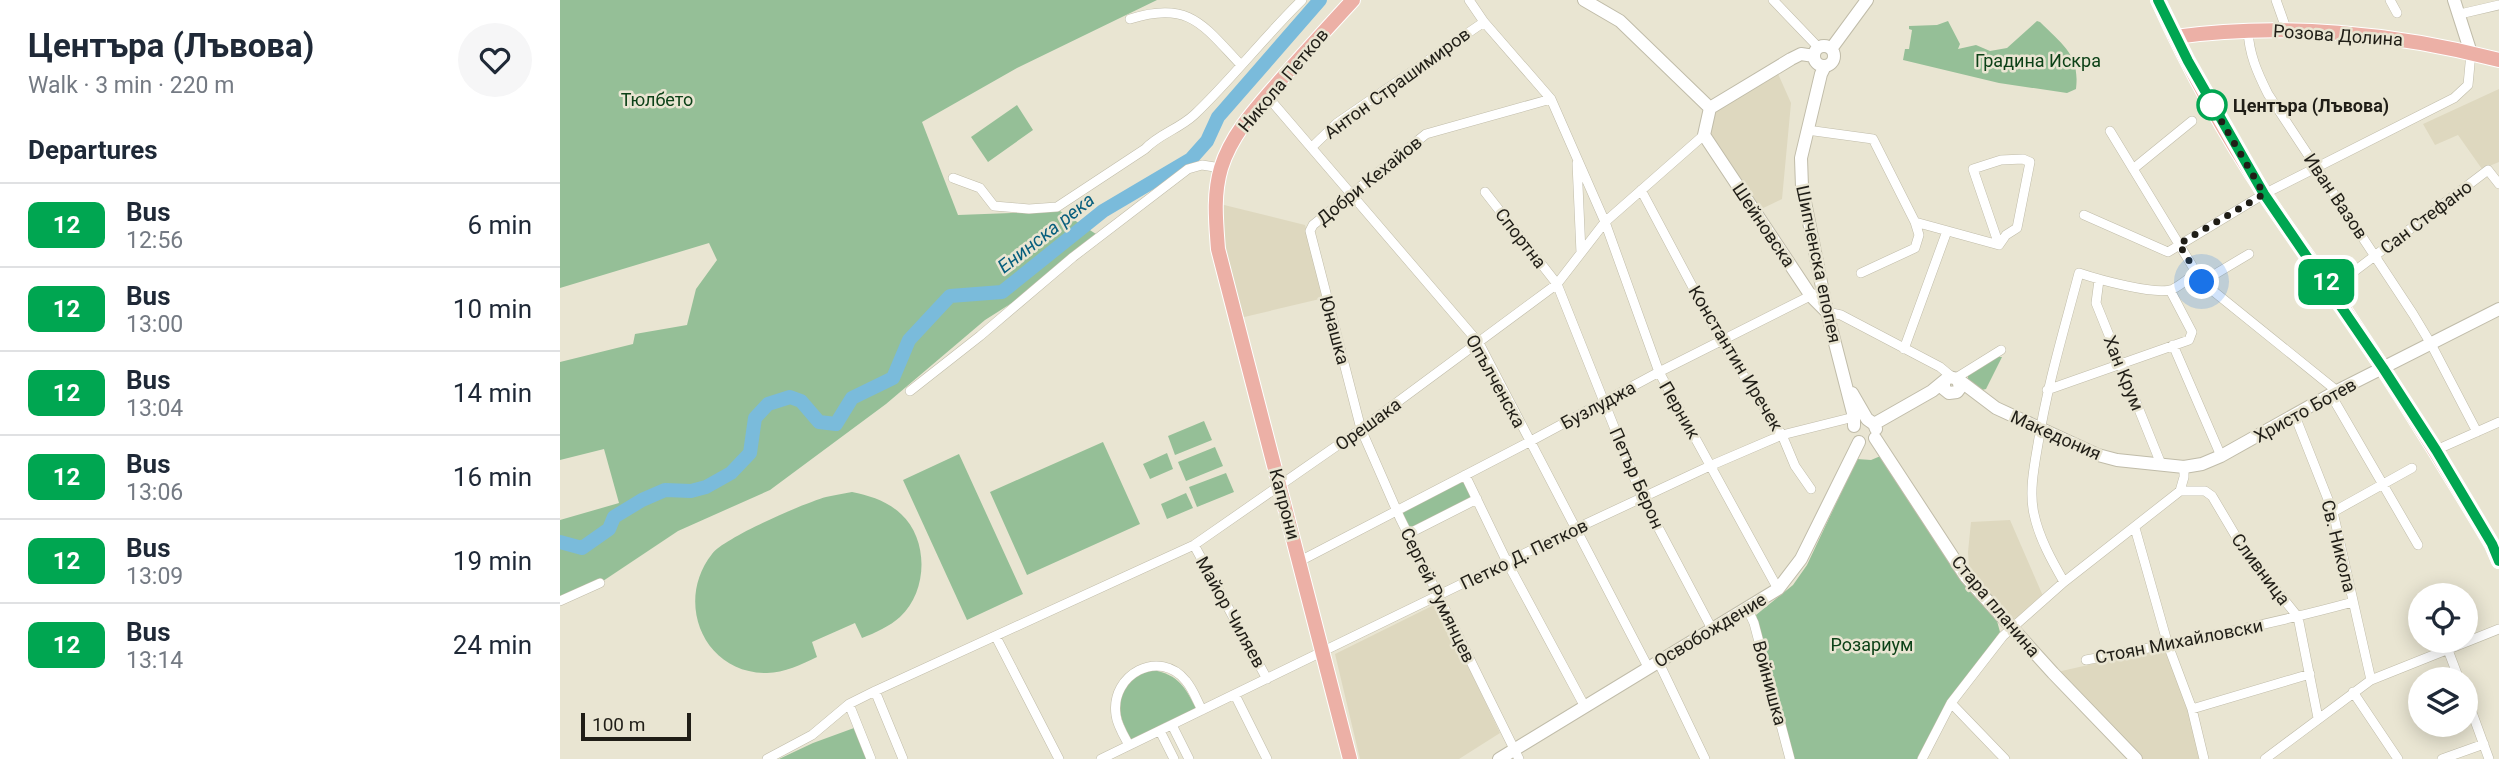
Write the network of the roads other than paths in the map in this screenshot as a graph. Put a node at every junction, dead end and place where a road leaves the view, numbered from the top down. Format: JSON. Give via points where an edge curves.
{"nodes":[{"id":1,"x":1302,"y":0,"type":"edge"},
{"id":2,"x":1353,"y":0,"type":"edge"},
{"id":3,"x":1469,"y":0,"type":"edge"},
{"id":4,"x":1584,"y":0,"type":"edge"},
{"id":5,"x":1773,"y":0,"type":"edge"},
{"id":6,"x":1867,"y":0,"type":"edge"},
{"id":7,"x":2158,"y":0,"type":"edge"},
{"id":8,"x":2276,"y":0,"type":"edge"},
{"id":9,"x":2390,"y":0,"type":"edge"},
{"id":10,"x":2454,"y":0,"type":"edge"},
{"id":11,"x":2499,"y":5,"type":"edge"},
{"id":12,"x":2397,"y":13,"type":"dead end"},
{"id":13,"x":2460,"y":14,"type":"junction"},
{"id":14,"x":1130,"y":19,"type":"dead end"},
{"id":15,"x":1484,"y":22,"type":"junction"},
{"id":16,"x":2248,"y":30,"type":"junction"},
{"id":17,"x":2287,"y":31,"type":"junction"},
{"id":18,"x":2175,"y":37,"type":"junction"},
{"id":19,"x":1821,"y":51,"type":"junction"},
{"id":20,"x":2471,"y":53,"type":"junction"},
{"id":21,"x":2499,"y":61,"type":"edge"},
{"id":22,"x":1241,"y":65,"type":"junction"},
{"id":23,"x":1267,"y":96,"type":"junction"},
{"id":24,"x":1551,"y":99,"type":"junction"},
{"id":25,"x":1710,"y":108,"type":"junction"},
{"id":26,"x":2192,"y":121,"type":"dead end"},
{"id":27,"x":1807,"y":130,"type":"junction"},
{"id":28,"x":2110,"y":131,"type":"dead end"},
{"id":29,"x":1704,"y":135,"type":"junction"},
{"id":30,"x":1312,"y":147,"type":"junction"},
{"id":31,"x":1577,"y":158,"type":"junction"},
{"id":32,"x":2316,"y":167,"type":"junction"},
{"id":33,"x":1220,"y":168,"type":"junction"},
{"id":34,"x":2133,"y":169,"type":"junction"},
{"id":35,"x":953,"y":178,"type":"dead end"},
{"id":36,"x":2499,"y":184,"type":"edge"},
{"id":37,"x":1642,"y":190,"type":"junction"},
{"id":38,"x":1485,"y":192,"type":"dead end"},
{"id":39,"x":2264,"y":194,"type":"junction"},
{"id":40,"x":1352,"y":195,"type":"junction"},
{"id":41,"x":2084,"y":215,"type":"dead end"},
{"id":42,"x":1605,"y":222,"type":"junction"},
{"id":43,"x":1915,"y":222,"type":"junction"},
{"id":44,"x":1310,"y":230,"type":"joint"},
{"id":45,"x":1947,"y":231,"type":"junction"},
{"id":46,"x":2179,"y":244,"type":"junction"},
{"id":47,"x":1998,"y":245,"type":"junction"},
{"id":48,"x":1218,"y":249,"type":"joint"},
{"id":49,"x":1581,"y":253,"type":"junction"},
{"id":50,"x":2249,"y":254,"type":"dead end"},
{"id":51,"x":2376,"y":255,"type":"junction"},
{"id":52,"x":1861,"y":273,"type":"dead end"},
{"id":53,"x":2199,"y":278,"type":"junction"},
{"id":54,"x":2099,"y":280,"type":"junction"},
{"id":55,"x":1557,"y":284,"type":"junction"},
{"id":56,"x":2331,"y":289,"type":"junction"},
{"id":57,"x":2170,"y":290,"type":"junction"},
{"id":58,"x":1817,"y":293,"type":"junction"},
{"id":59,"x":2499,"y":309,"type":"edge"},
{"id":60,"x":1827,"y":312,"type":"junction"},
{"id":61,"x":1722,"y":342,"type":"junction"},
{"id":62,"x":1479,"y":343,"type":"junction"},
{"id":63,"x":2431,"y":344,"type":"junction"},
{"id":64,"x":2173,"y":345,"type":"junction"},
{"id":65,"x":1904,"y":349,"type":"junction"},
{"id":66,"x":2001,"y":350,"type":"dead end"},
{"id":67,"x":2120,"y":364,"type":"junction"},
{"id":68,"x":2383,"y":368,"type":"junction"},
{"id":69,"x":1659,"y":372,"type":"junction"},
{"id":70,"x":1844,"y":381,"type":"junction"},
{"id":71,"x":1951,"y":384,"type":"junction"},
{"id":72,"x":2047,"y":390,"type":"junction"},
{"id":73,"x":911,"y":391,"type":"dead end"},
{"id":74,"x":2334,"y":393,"type":"junction"},
{"id":75,"x":1605,"y":402,"type":"junction"},
{"id":76,"x":2295,"y":416,"type":"junction"},
{"id":77,"x":1854,"y":421,"type":"junction"},
{"id":78,"x":1871,"y":422,"type":"junction"},
{"id":79,"x":2499,"y":422,"type":"edge"},
{"id":80,"x":1362,"y":429,"type":"junction"},
{"id":81,"x":2040,"y":429,"type":"junction"},
{"id":82,"x":2477,"y":432,"type":"junction"},
{"id":83,"x":1782,"y":435,"type":"junction"},
{"id":84,"x":1875,"y":438,"type":"junction"},
{"id":85,"x":1529,"y":442,"type":"junction"},
{"id":86,"x":1859,"y":442,"type":"junction"},
{"id":87,"x":2436,"y":450,"type":"junction"},
{"id":88,"x":2221,"y":456,"type":"junction"},
{"id":89,"x":2161,"y":464,"type":"junction"},
{"id":90,"x":1712,"y":465,"type":"junction"},
{"id":91,"x":2180,"y":466,"type":"junction"},
{"id":92,"x":2412,"y":468,"type":"dead end"},
{"id":93,"x":1465,"y":475,"type":"junction"},
{"id":94,"x":1280,"y":485,"type":"junction"},
{"id":95,"x":2385,"y":485,"type":"junction"},
{"id":96,"x":1811,"y":489,"type":"dead end"},
{"id":97,"x":2180,"y":491,"type":"junction"},
{"id":98,"x":1642,"y":497,"type":"junction"},
{"id":99,"x":1477,"y":499,"type":"junction"},
{"id":100,"x":1398,"y":510,"type":"junction"},
{"id":101,"x":2333,"y":512,"type":"junction"},
{"id":102,"x":2135,"y":528,"type":"junction"},
{"id":103,"x":1575,"y":529,"type":"junction"},
{"id":104,"x":1408,"y":534,"type":"junction"},
{"id":105,"x":1194,"y":545,"type":"junction"},
{"id":106,"x":2418,"y":545,"type":"dead end"},
{"id":107,"x":1300,"y":561,"type":"junction"},
{"id":108,"x":2499,"y":561,"type":"edge"},
{"id":109,"x":1507,"y":562,"type":"junction"},
{"id":110,"x":2064,"y":582,"type":"junction"},
{"id":111,"x":600,"y":583,"type":"dead end"},
{"id":112,"x":1778,"y":589,"type":"junction"},
{"id":113,"x":1440,"y":595,"type":"junction"},
{"id":114,"x":560,"y":601,"type":"edge"},
{"id":115,"x":2353,"y":602,"type":"junction"},
{"id":116,"x":1747,"y":608,"type":"junction"},
{"id":117,"x":2298,"y":617,"type":"junction"},
{"id":118,"x":2012,"y":628,"type":"junction"},
{"id":119,"x":1712,"y":629,"type":"junction"},
{"id":120,"x":2499,"y":629,"type":"edge"},
{"id":121,"x":996,"y":637,"type":"junction"},
{"id":122,"x":2478,"y":638,"type":"edge"},
{"id":123,"x":2168,"y":645,"type":"junction"},
{"id":124,"x":1323,"y":652,"type":"junction"},
{"id":125,"x":2440,"y":653,"type":"edge"},
{"id":126,"x":2086,"y":660,"type":"dead end"},
{"id":127,"x":1653,"y":664,"type":"junction"},
{"id":128,"x":2309,"y":674,"type":"junction"},
{"id":129,"x":1267,"y":679,"type":"junction"},
{"id":130,"x":2371,"y":680,"type":"junction"},
{"id":131,"x":875,"y":691,"type":"junction"},
{"id":132,"x":2353,"y":692,"type":"junction"},
{"id":133,"x":1235,"y":695,"type":"junction"},
{"id":134,"x":1951,"y":703,"type":"junction"},
{"id":135,"x":849,"y":704,"type":"junction"},
{"id":136,"x":1585,"y":707,"type":"junction"},
{"id":137,"x":2192,"y":709,"type":"junction"},
{"id":138,"x":1202,"y":710,"type":"junction"},
{"id":139,"x":2318,"y":718,"type":"junction"},
{"id":140,"x":1172,"y":725,"type":"junction"},
{"id":141,"x":2478,"y":728,"type":"edge"},
{"id":142,"x":1160,"y":731,"type":"junction"},
{"id":143,"x":2484,"y":744,"type":"junction"},
{"id":144,"x":1129,"y":745,"type":"junction"},
{"id":145,"x":1517,"y":754,"type":"edge"},
{"id":146,"x":1702,"y":758,"type":"edge"},
{"id":147,"x":767,"y":759,"type":"edge"},
{"id":148,"x":871,"y":759,"type":"edge"},
{"id":149,"x":903,"y":759,"type":"edge"},
{"id":150,"x":1059,"y":759,"type":"edge"},
{"id":151,"x":1101,"y":759,"type":"edge"},
{"id":152,"x":1174,"y":759,"type":"edge"},
{"id":153,"x":1189,"y":759,"type":"edge"},
{"id":154,"x":1267,"y":759,"type":"edge"},
{"id":155,"x":1350,"y":759,"type":"edge"},
{"id":156,"x":1499,"y":759,"type":"edge"},
{"id":157,"x":1790,"y":759,"type":"edge"},
{"id":158,"x":1922,"y":759,"type":"edge"},
{"id":159,"x":2005,"y":759,"type":"edge"},
{"id":160,"x":2136,"y":759,"type":"edge"},
{"id":161,"x":2204,"y":759,"type":"edge"},
{"id":162,"x":2265,"y":759,"type":"edge"},
{"id":163,"x":2398,"y":759,"type":"edge"},
{"id":164,"x":2442,"y":759,"type":"edge"},
{"id":165,"x":2489,"y":759,"type":"edge"}],
"edges":[{"from":1,"to":22,"type":"street"},
{"from":2,"to":23,"type":"main road","name":"Никола Петков"},
{"from":3,"to":15,"type":"street","name":"Перник"},
{"from":4,"to":25,"type":"main road","via":[[1620,21]]},
{"from":5,"to":19,"type":"street"},
{"from":6,"to":19,"type":"main road"},
{"from":7,"to":18,"type":"main road"},
{"from":8,"to":17,"type":"street"},
{"from":9,"to":12,"type":"street"},
{"from":10,"to":13,"type":"main road"},
{"from":11,"to":13,"type":"street"},
{"from":13,"to":20,"type":"main road"},
{"from":14,"to":22,"type":"street","via":[[1164,11],[1195,19]]},
{"from":15,"to":24,"type":"street","name":"Перник"},
{"from":15,"to":30,"type":"street","name":"Антон Страшимиров","via":[[1337,123]]},
{"from":16,"to":17,"type":"main road","name":"Розова Долина"},
{"from":16,"to":18,"type":"main road","name":"Розова Долина"},
{"from":16,"to":32,"type":"street","name":"Иван Вазов","via":[[2254,66]]},
{"from":17,"to":20,"type":"main road","name":"Розова Долина","via":[[2404,39]]},
{"from":18,"to":39,"type":"main road"},
{"from":19,"to":25,"type":"main road","via":[[1791,59]]},
{"from":19,"to":27,"type":"main road","name":"Шипченска епопея","via":[[1816,62],[1825,66]]},
{"from":20,"to":21,"type":"main road","name":"Розова Долина"},
{"from":20,"to":32,"type":"street","via":[[2469,85],[2454,98]]},
{"from":22,"to":35,"type":"street","via":[[1187,122],[1056,207],[994,205],[980,188]]},
{"from":23,"to":30,"type":"street","name":"Опълченска"},
{"from":23,"to":33,"type":"main road","name":"Никола Петков","via":[[1230,145]]},
{"from":24,"to":31,"type":"street","name":"Перник"},
{"from":24,"to":40,"type":"street","name":"Добри Кехайов","via":[[1426,134]]},
{"from":25,"to":29,"type":"main road"},
{"from":26,"to":34,"type":"street"},
{"from":27,"to":43,"type":"street","via":[[1873,139]]},
{"from":27,"to":58,"type":"main road","name":"Шипченска епопея","via":[[1801,158],[1802,187]]},
{"from":28,"to":34,"type":"street"},
{"from":29,"to":37,"type":"street","name":"Орешака"},
{"from":29,"to":58,"type":"main road","name":"Шейновска"},
{"from":30,"to":40,"type":"street","name":"Опълченска"},
{"from":31,"to":42,"type":"street","name":"Перник"},
{"from":31,"to":49,"type":"street"},
{"from":32,"to":39,"type":"street"},
{"from":32,"to":51,"type":"street","name":"Иван Вазов"},
{"from":33,"to":48,"type":"main road","name":"Никола Петков"},
{"from":33,"to":73,"type":"street","via":[[1202,165],[1188,169],[1081,250]]},
{"from":34,"to":46,"type":"street"},
{"from":36,"to":51,"type":"street","name":"Сан Стефано","via":[[2488,170]]},
{"from":37,"to":42,"type":"street","name":"Орешака"},
{"from":37,"to":61,"type":"street","name":"Константин Иречек"},
{"from":38,"to":55,"type":"street","name":"Спортна"},
{"from":39,"to":46,"type":"street"},
{"from":39,"to":56,"type":"main road"},
{"from":40,"to":44,"type":"street","name":"Добри Кехайов"},
{"from":40,"to":62,"type":"street","name":"Опълченска"},
{"from":41,"to":46,"type":"street","via":[[2168,252]]},
{"from":42,"to":49,"type":"street","name":"Орешака"},
{"from":42,"to":69,"type":"street","name":"Перник"},
{"from":43,"to":45,"type":"street"},
{"from":43,"to":52,"type":"street","via":[[1919,235],[1915,248]]},
{"from":44,"to":80,"type":"street","name":"Юнашка"},
{"from":45,"to":47,"type":"street"},
{"from":45,"to":65,"type":"street"},
{"from":46,"to":53,"type":"street"},
{"from":47,"to":47,"type":"street","via":[[1973,169],[2023,159],[2030,162],[2017,228]]},
{"from":48,"to":94,"type":"main road","name":"Капрони"},
{"from":49,"to":55,"type":"street","name":"Орешака"},
{"from":50,"to":53,"type":"street"},
{"from":51,"to":56,"type":"street","name":"Сан Стефано"},
{"from":51,"to":63,"type":"street","name":"Иван Вазов"},
{"from":53,"to":57,"type":"street"},
{"from":53,"to":74,"type":"street"},
{"from":54,"to":57,"type":"street"},
{"from":54,"to":67,"type":"street","name":"Хан Крум","via":[[2096,303]]},
{"from":54,"to":72,"type":"street","via":[[2079,272]]},
{"from":55,"to":62,"type":"street","name":"Орешака"},
{"from":55,"to":75,"type":"street","name":"Петър Берон"},
{"from":56,"to":68,"type":"main road"},
{"from":57,"to":64,"type":"street","via":[[2192,332],[2189,340]]},
{"from":58,"to":60,"type":"main road","name":"Шейновска"},
{"from":58,"to":61,"type":"street","name":"Бузлуджа"},
{"from":59,"to":63,"type":"main road","name":"Христо Ботев"},
{"from":60,"to":65,"type":"street","name":"Македония"},
{"from":60,"to":70,"type":"main road","name":"Шипченска епопея"},
{"from":61,"to":69,"type":"street","name":"Бузлуджа"},
{"from":61,"to":83,"type":"street","name":"Константин Иречек"},
{"from":62,"to":80,"type":"street","name":"Орешака"},
{"from":62,"to":85,"type":"street","name":"Опълченска"},
{"from":63,"to":68,"type":"main road","name":"Христо Ботев"},
{"from":63,"to":82,"type":"street","name":"Иван Вазов"},
{"from":64,"to":67,"type":"street"},
{"from":64,"to":88,"type":"street"},
{"from":65,"to":71,"type":"street","name":"Македония","via":[[1934,365]]},
{"from":66,"to":71,"type":"street"},
{"from":67,"to":72,"type":"street"},
{"from":67,"to":89,"type":"street","name":"Хан Крум"},
{"from":68,"to":74,"type":"main road","name":"Христо Ботев"},
{"from":68,"to":87,"type":"main road"},
{"from":69,"to":75,"type":"street","name":"Бузлуджа"},
{"from":69,"to":90,"type":"street","name":"Перник"},
{"from":70,"to":77,"type":"main road","name":"Шипченска епопея"},
{"from":70,"to":78,"type":"main road","name":"Шипченска епопея"},
{"from":71,"to":78,"type":"main road"},
{"from":71,"to":81,"type":"main road","name":"Македония"},
{"from":72,"to":81,"type":"street"},
{"from":74,"to":76,"type":"main road","name":"Христо Ботев"},
{"from":74,"to":95,"type":"street"},
{"from":75,"to":85,"type":"street","name":"Бузлуджа"},
{"from":75,"to":98,"type":"street","name":"Петър Берон"},
{"from":76,"to":88,"type":"main road","name":"Христо Ботев"},
{"from":76,"to":101,"type":"street","name":"Св. Никола"},
{"from":77,"to":78,"type":"main road"},
{"from":77,"to":83,"type":"street","name":"Петко Д. Петков"},
{"from":77,"to":86,"type":"main road","via":[[1854,437]]},
{"from":78,"to":84,"type":"main road","via":[[1877,431]]},
{"from":79,"to":82,"type":"street"},
{"from":80,"to":94,"type":"street","name":"Орешака"},
{"from":80,"to":100,"type":"street","name":"Сергей Румянцев"},
{"from":81,"to":89,"type":"main road","name":"Македония","via":[[2098,455]]},
{"from":81,"to":110,"type":"street","via":[[2033,510],[2042,540]]},
{"from":82,"to":87,"type":"street"},
{"from":83,"to":90,"type":"street","name":"Петко Д. Петков"},
{"from":83,"to":96,"type":"street","name":"Константин Иречек"},
{"from":84,"to":86,"type":"main road","via":[[1866,444]]},
{"from":84,"to":118,"type":"main road","name":"Стара планина","via":[[1961,569]]},
{"from":85,"to":93,"type":"street","name":"Бузлуджа"},
{"from":85,"to":103,"type":"street","name":"Опълченска"},
{"from":86,"to":112,"type":"main road","name":"Освобождение","via":[[1801,559]]},
{"from":87,"to":108,"type":"main road"},
{"from":88,"to":91,"type":"main road","name":"Христо Ботев"},
{"from":89,"to":91,"type":"main road","name":"Македония"},
{"from":90,"to":98,"type":"street","name":"Петко Д. Петков"},
{"from":90,"to":112,"type":"street","name":"Перник"},
{"from":91,"to":97,"type":"street","via":[[2184,477]]},
{"from":92,"to":95,"type":"street"},
{"from":93,"to":99,"type":"street"},
{"from":93,"to":100,"type":"street","name":"Бузлуджа"},
{"from":94,"to":105,"type":"street","name":"Орешака"},
{"from":94,"to":107,"type":"main road","name":"Капрони"},
{"from":95,"to":101,"type":"street"},
{"from":95,"to":106,"type":"street"},
{"from":97,"to":102,"type":"street"},
{"from":97,"to":117,"type":"street","name":"Сливница","via":[[2205,491],[2212,496],[2244,550]]},
{"from":98,"to":103,"type":"street","name":"Петко Д. Петков"},
{"from":98,"to":119,"type":"street","name":"Петър Берон"},
{"from":99,"to":104,"type":"street"},
{"from":99,"to":109,"type":"street"},
{"from":100,"to":104,"type":"street","name":"Сергей Румянцев"},
{"from":100,"to":107,"type":"street","name":"Бузлуджа"},
{"from":101,"to":115,"type":"street","name":"Св. Никола"},
{"from":102,"to":110,"type":"street"},
{"from":102,"to":123,"type":"street"},
{"from":103,"to":109,"type":"street","name":"Петко Д. Петков"},
{"from":103,"to":127,"type":"street","name":"Опълченска"},
{"from":104,"to":113,"type":"street","name":"Сергей Румянцев"},
{"from":105,"to":121,"type":"street","name":"Орешака"},
{"from":105,"to":129,"type":"street","name":"Майор Чиляев"},
{"from":107,"to":124,"type":"main road","name":"Капрони"},
{"from":109,"to":113,"type":"street","name":"Петко Д. Петков"},
{"from":109,"to":136,"type":"street"},
{"from":110,"to":118,"type":"street"},
{"from":111,"to":114,"type":"street"},
{"from":112,"to":116,"type":"main road","name":"Освобождение"},
{"from":113,"to":124,"type":"street","name":"Петко Д. Петков"},
{"from":113,"to":145,"type":"street","name":"Сергей Румянцев"},
{"from":115,"to":117,"type":"street","name":"Стоян Михайловски"},
{"from":115,"to":130,"type":"street","name":"Св. Никола"},
{"from":116,"to":119,"type":"main road","name":"Освобождение"},
{"from":116,"to":157,"type":"street","name":"Войнишка"},
{"from":117,"to":123,"type":"street","name":"Стоян Михайловски"},
{"from":117,"to":128,"type":"street","name":"Сливница"},
{"from":118,"to":134,"type":"street"},
{"from":118,"to":160,"type":"main road","name":"Стара планина"},
{"from":119,"to":127,"type":"main road","name":"Освобождение"},
{"from":120,"to":122,"type":"street"},
{"from":121,"to":131,"type":"street","name":"Орешака"},
{"from":121,"to":150,"type":"street"},
{"from":123,"to":126,"type":"street","name":"Стоян Михайловски"},
{"from":123,"to":137,"type":"street"},
{"from":124,"to":129,"type":"street","name":"Петко Д. Петков"},
{"from":124,"to":155,"type":"main road","name":"Капрони"},
{"from":125,"to":130,"type":"street"},
{"from":127,"to":136,"type":"main road","name":"Освобождение"},
{"from":127,"to":146,"type":"street","name":"Опълченска"},
{"from":128,"to":137,"type":"street"},
{"from":128,"to":139,"type":"street","name":"Сливница"},
{"from":129,"to":133,"type":"street","name":"Петко Д. Петков"},
{"from":130,"to":132,"type":"street"},
{"from":131,"to":135,"type":"street","name":"Орешака"},
{"from":131,"to":149,"type":"street"},
{"from":132,"to":139,"type":"street"},
{"from":132,"to":163,"type":"street"},
{"from":133,"to":138,"type":"street","name":"Петко Д. Петков"},
{"from":133,"to":154,"type":"street"},
{"from":134,"to":158,"type":"street"},
{"from":134,"to":159,"type":"street"},
{"from":135,"to":147,"type":"street","name":"Орешака","via":[[813,735]]},
{"from":135,"to":148,"type":"street"},
{"from":136,"to":145,"type":"main road","name":"Освобождение"},
{"from":137,"to":161,"type":"street"},
{"from":138,"to":140,"type":"street","name":"Петко Д. Петков"},
{"from":138,"to":144,"type":"street","via":[[1181,676],[1157,667],[1136,671],[1122,684],[1116,701],[1117,719]]},
{"from":139,"to":162,"type":"street"},
{"from":140,"to":142,"type":"street","name":"Петко Д. Петков"},
{"from":140,"to":153,"type":"street"},
{"from":141,"to":143,"type":"street"},
{"from":142,"to":144,"type":"street","name":"Петко Д. Петков"},
{"from":142,"to":152,"type":"street"},
{"from":143,"to":164,"type":"street"},
{"from":143,"to":165,"type":"street"},
{"from":144,"to":151,"type":"street","name":"Петко Д. Петков"},
{"from":145,"to":156,"type":"main road","name":"Освобождение"}]}
